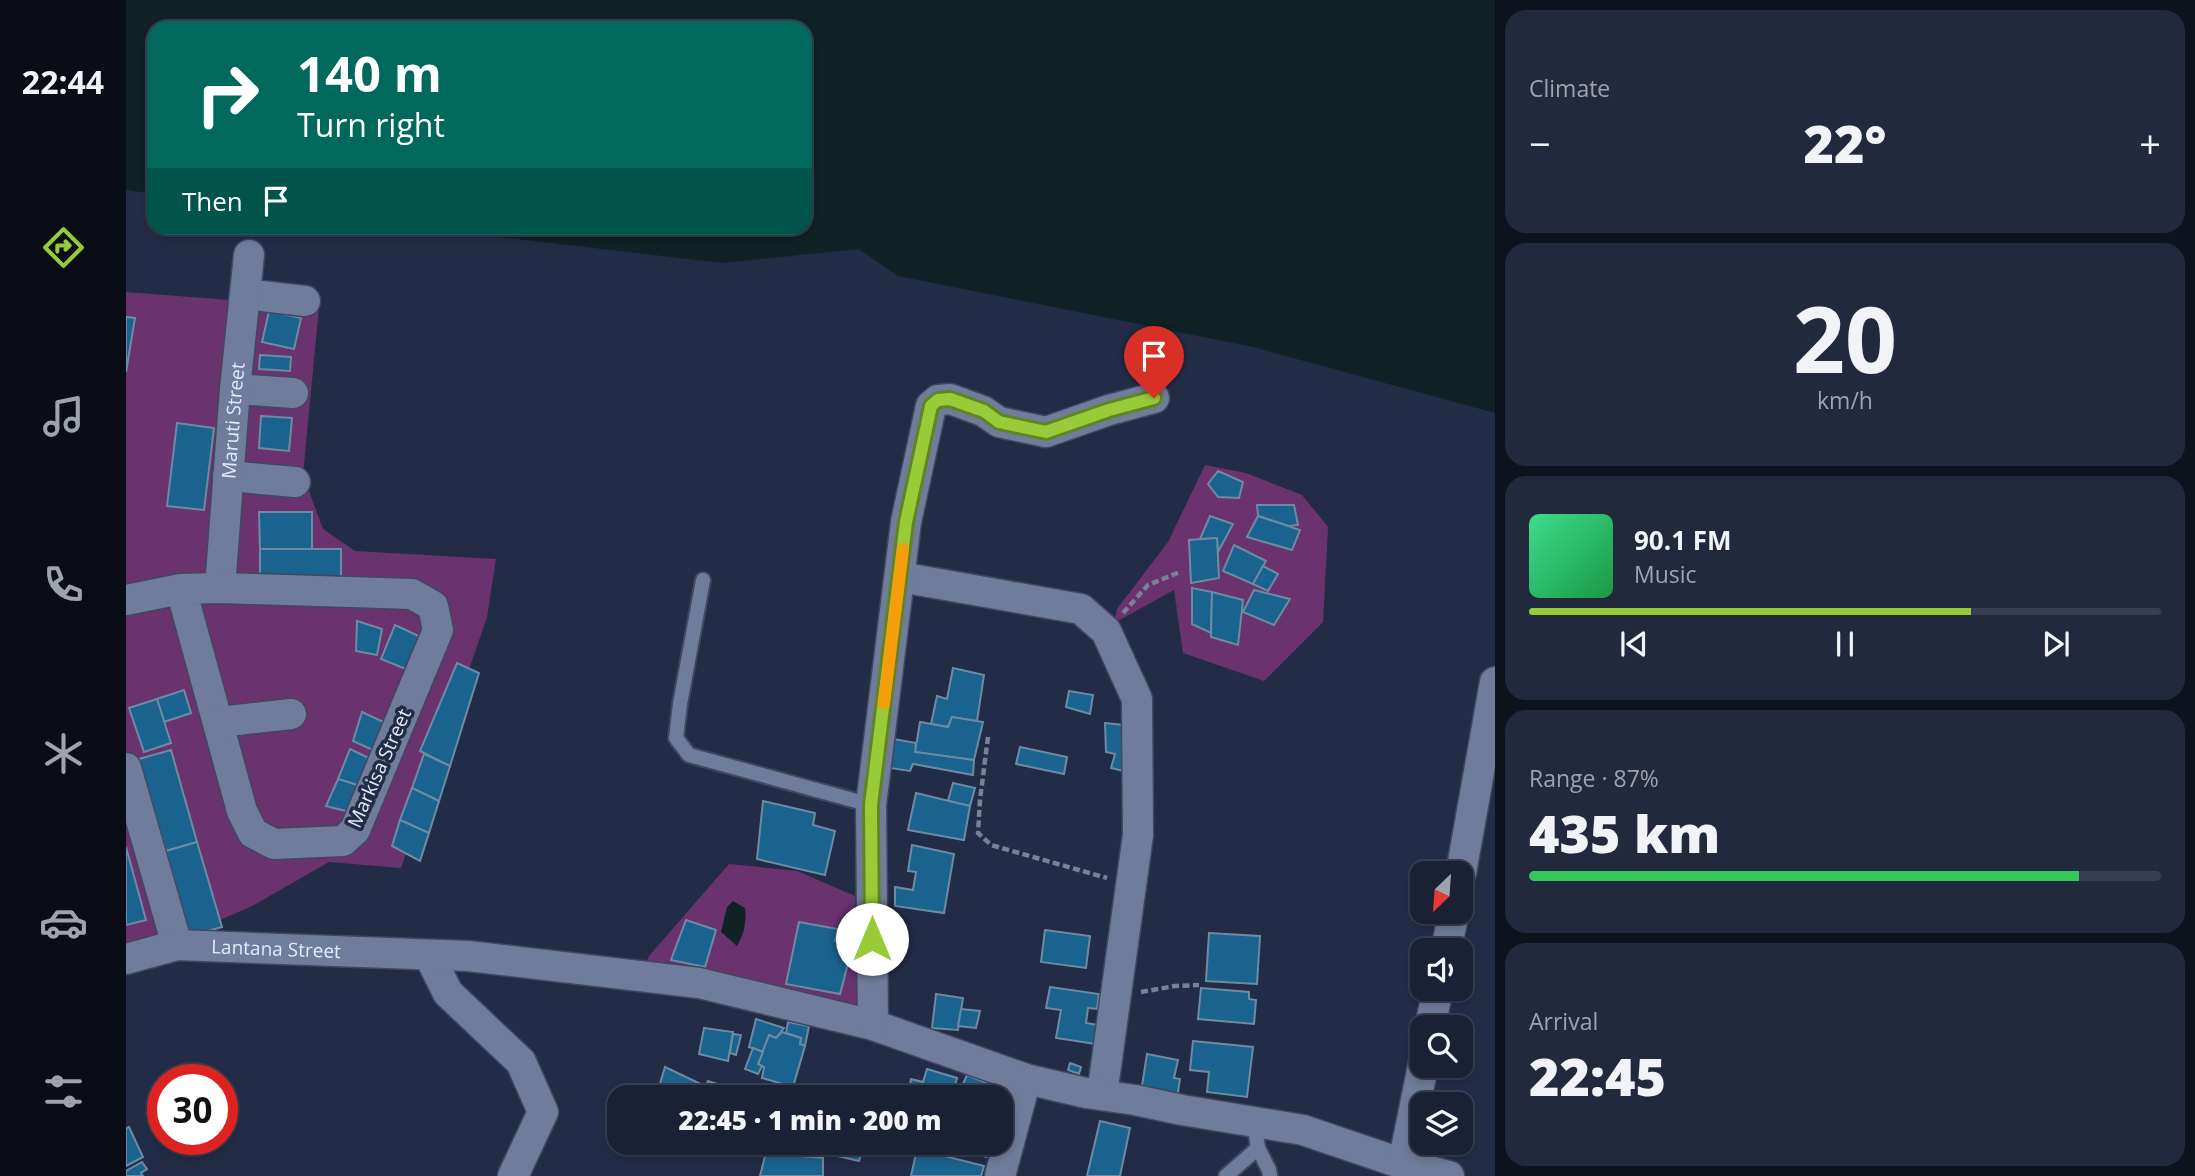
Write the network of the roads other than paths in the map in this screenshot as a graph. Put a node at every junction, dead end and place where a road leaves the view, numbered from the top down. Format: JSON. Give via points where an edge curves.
{"nodes":[{"id":1,"x":249,"y":255,"type":"dead end"},
{"id":2,"x":245,"y":294,"type":"junction"},
{"id":3,"x":304,"y":301,"type":"dead end"},
{"id":4,"x":235,"y":388,"type":"junction"},
{"id":5,"x":293,"y":393,"type":"dead end"},
{"id":6,"x":1154,"y":398,"type":"dead end"},
{"id":7,"x":228,"y":476,"type":"junction"},
{"id":8,"x":295,"y":482,"type":"dead end"},
{"id":9,"x":900,"y":578,"type":"junction"},
{"id":10,"x":703,"y":580,"type":"dead end"},
{"id":11,"x":220,"y":588,"type":"junction"},
{"id":12,"x":181,"y":589,"type":"junction"},
{"id":13,"x":126,"y":600,"type":"edge"},
{"id":14,"x":1495,"y":682,"type":"edge"},
{"id":15,"x":291,"y":714,"type":"dead end"},
{"id":16,"x":219,"y":722,"type":"junction"},
{"id":17,"x":126,"y":768,"type":"edge"},
{"id":18,"x":871,"y":805,"type":"junction"},
{"id":19,"x":1463,"y":861,"type":"edge"},
{"id":20,"x":177,"y":945,"type":"junction"},
{"id":21,"x":429,"y":955,"type":"junction"},
{"id":22,"x":126,"y":959,"type":"edge"},
{"id":23,"x":873,"y":1025,"type":"junction"},
{"id":24,"x":1421,"y":1078,"type":"edge"},
{"id":25,"x":1026,"y":1079,"type":"junction"},
{"id":26,"x":1102,"y":1095,"type":"junction"},
{"id":27,"x":1256,"y":1135,"type":"junction"},
{"id":28,"x":1403,"y":1164,"type":"junction"},
{"id":29,"x":513,"y":1176,"type":"edge"},
{"id":30,"x":1000,"y":1176,"type":"edge"},
{"id":31,"x":1226,"y":1176,"type":"edge"},
{"id":32,"x":1270,"y":1176,"type":"edge"},
{"id":33,"x":1449,"y":1176,"type":"edge"}],
"edges":[{"from":1,"to":2,"type":"street","name":"Maruti Street"},
{"from":2,"to":3,"type":"street"},
{"from":2,"to":4,"type":"street","name":"Maruti Street"},
{"from":4,"to":5,"type":"street"},
{"from":4,"to":7,"type":"street","name":"Maruti Street"},
{"from":6,"to":9,"type":"street","via":[[1046,432],[999,422],[984,411],[950,399],[938,400],[931,406],[906,522]]},
{"from":7,"to":8,"type":"street"},
{"from":7,"to":11,"type":"street","name":"Maruti Street"},
{"from":9,"to":18,"type":"street"},
{"from":9,"to":26,"type":"street","via":[[1081,609],[1106,631],[1137,699],[1138,835]]},
{"from":10,"to":18,"type":"lane","via":[[676,738],[689,755]]},
{"from":11,"to":12,"type":"street","name":"Markisa Street"},
{"from":11,"to":16,"type":"street","name":"Markisa Street","via":[[412,594],[433,606],[438,630],[355,830],[343,841],[274,844],[253,833],[242,811]]},
{"from":12,"to":13,"type":"street","name":"Markisa Street"},
{"from":12,"to":16,"type":"street","name":"Markisa Street"},
{"from":14,"to":19,"type":"street"},
{"from":15,"to":16,"type":"street"},
{"from":17,"to":20,"type":"street"},
{"from":18,"to":23,"type":"street"},
{"from":20,"to":21,"type":"street","name":"Lantana Street"},
{"from":20,"to":22,"type":"street","name":"Lantana Street"},
{"from":21,"to":23,"type":"street","name":"Lantana Street","via":[[699,983]]},
{"from":21,"to":29,"type":"street","via":[[448,993],[521,1062],[543,1112]]},
{"from":23,"to":25,"type":"street","name":"Lantana Street"},
{"from":24,"to":28,"type":"street"},
{"from":25,"to":26,"type":"street","name":"Lantana Street"},
{"from":25,"to":30,"type":"street"},
{"from":26,"to":27,"type":"street","name":"Lantana Street"},
{"from":27,"to":28,"type":"street","name":"Lantana Street","via":[[1303,1130]]},
{"from":27,"to":31,"type":"lane"},
{"from":27,"to":32,"type":"lane"},
{"from":28,"to":33,"type":"street","name":"Lantana Street"}]}
